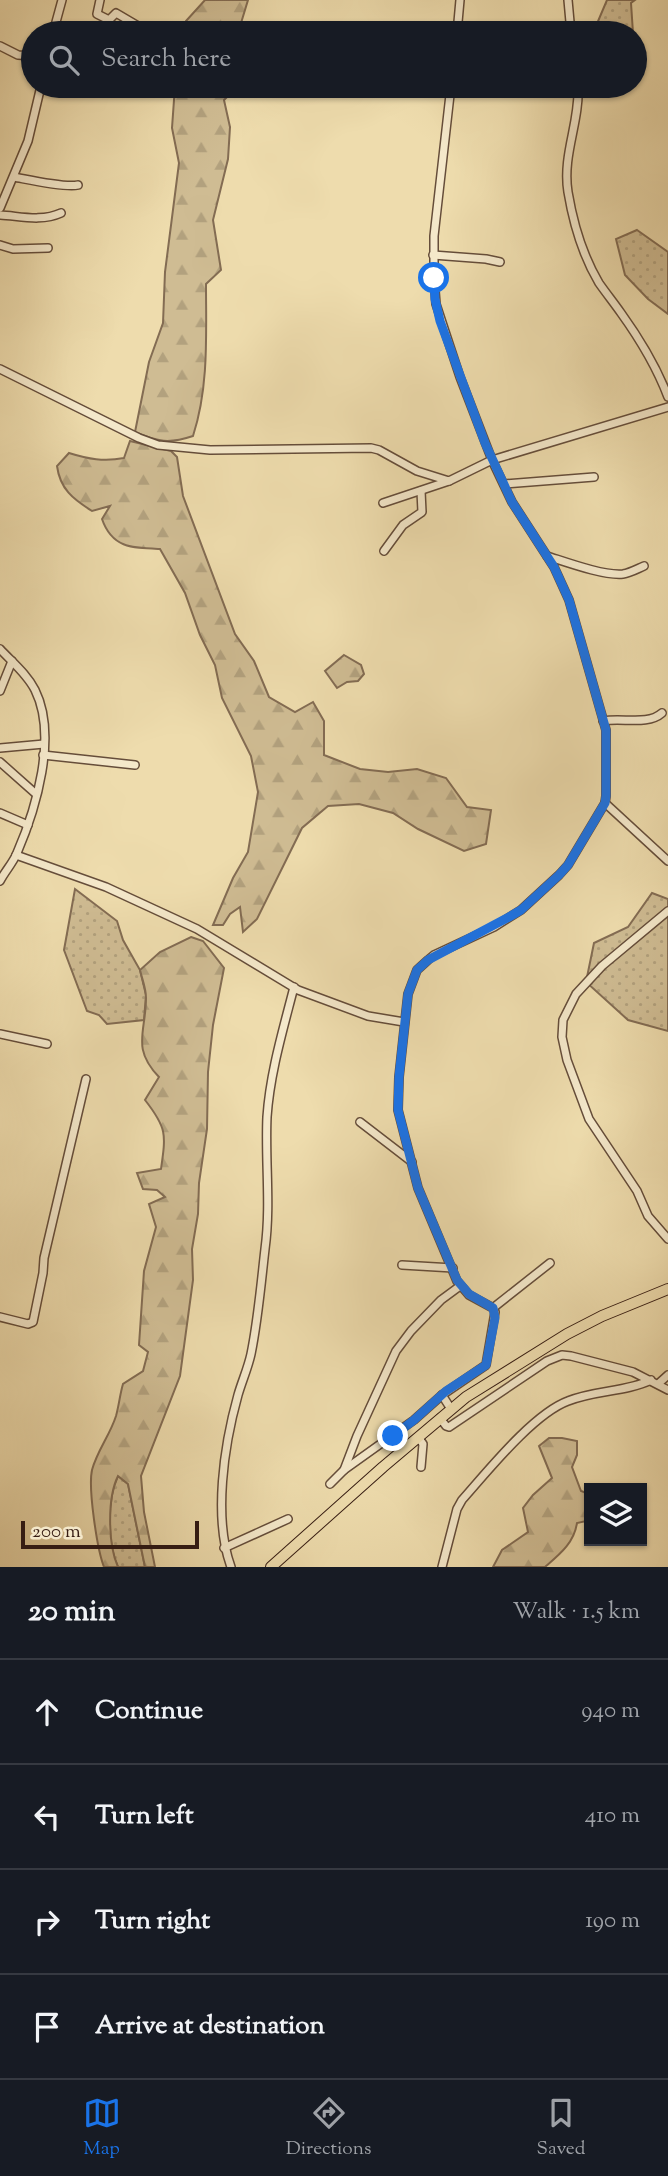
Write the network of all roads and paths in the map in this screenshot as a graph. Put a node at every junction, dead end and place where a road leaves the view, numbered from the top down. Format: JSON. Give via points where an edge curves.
{"nodes":[{"id":1,"x":62,"y":0,"type":"edge"},
{"id":2,"x":100,"y":0,"type":"edge"},
{"id":3,"x":460,"y":0,"type":"edge"},
{"id":4,"x":568,"y":0,"type":"edge"},
{"id":5,"x":56,"y":21,"type":"edge"},
{"id":6,"x":130,"y":21,"type":"edge"},
{"id":7,"x":458,"y":21,"type":"edge"},
{"id":8,"x":570,"y":21,"type":"edge"},
{"id":9,"x":0,"y":47,"type":"edge"},
{"id":10,"x":21,"y":55,"type":"edge"},
{"id":11,"x":38,"y":98,"type":"edge"},
{"id":12,"x":449,"y":98,"type":"edge"},
{"id":13,"x":579,"y":98,"type":"edge"},
{"id":14,"x":14,"y":177,"type":"junction"},
{"id":15,"x":78,"y":185,"type":"dead end"},
{"id":16,"x":0,"y":208,"type":"edge"},
{"id":17,"x":61,"y":213,"type":"dead end"},
{"id":18,"x":0,"y":215,"type":"edge"},
{"id":19,"x":0,"y":245,"type":"edge"},
{"id":20,"x":48,"y":248,"type":"dead end"},
{"id":21,"x":433,"y":255,"type":"junction"},
{"id":22,"x":500,"y":262,"type":"dead end"},
{"id":23,"x":0,"y":369,"type":"edge"},
{"id":24,"x":668,"y":397,"type":"edge"},
{"id":25,"x":668,"y":407,"type":"edge"},
{"id":26,"x":492,"y":460,"type":"junction"},
{"id":27,"x":594,"y":477,"type":"dead end"},
{"id":28,"x":449,"y":481,"type":"junction"},
{"id":29,"x":504,"y":484,"type":"junction"},
{"id":30,"x":421,"y":491,"type":"junction"},
{"id":31,"x":383,"y":503,"type":"dead end"},
{"id":32,"x":384,"y":551,"type":"dead end"},
{"id":33,"x":547,"y":555,"type":"junction"},
{"id":34,"x":644,"y":566,"type":"dead end"},
{"id":35,"x":0,"y":649,"type":"edge"},
{"id":36,"x":12,"y":662,"type":"junction"},
{"id":37,"x":0,"y":691,"type":"edge"},
{"id":38,"x":662,"y":713,"type":"dead end"},
{"id":39,"x":603,"y":721,"type":"junction"},
{"id":40,"x":44,"y":744,"type":"junction"},
{"id":41,"x":0,"y":748,"type":"edge"},
{"id":42,"x":43,"y":755,"type":"junction"},
{"id":43,"x":0,"y":762,"type":"edge"},
{"id":44,"x":135,"y":765,"type":"dead end"},
{"id":45,"x":36,"y":794,"type":"junction"},
{"id":46,"x":605,"y":803,"type":"junction"},
{"id":47,"x":0,"y":813,"type":"edge"},
{"id":48,"x":28,"y":825,"type":"junction"},
{"id":49,"x":16,"y":855,"type":"junction"},
{"id":50,"x":668,"y":860,"type":"edge"},
{"id":51,"x":0,"y":881,"type":"edge"},
{"id":52,"x":668,"y":911,"type":"edge"},
{"id":53,"x":294,"y":987,"type":"junction"},
{"id":54,"x":404,"y":1022,"type":"junction"},
{"id":55,"x":0,"y":1034,"type":"edge"},
{"id":56,"x":47,"y":1044,"type":"dead end"},
{"id":57,"x":86,"y":1079,"type":"dead end"},
{"id":58,"x":360,"y":1122,"type":"dead end"},
{"id":59,"x":412,"y":1162,"type":"junction"},
{"id":60,"x":668,"y":1240,"type":"edge"},
{"id":61,"x":551,"y":1263,"type":"dead end"},
{"id":62,"x":402,"y":1265,"type":"dead end"},
{"id":63,"x":453,"y":1268,"type":"junction"},
{"id":64,"x":460,"y":1286,"type":"junction"},
{"id":65,"x":668,"y":1289,"type":"edge"},
{"id":66,"x":493,"y":1308,"type":"junction"},
{"id":67,"x":0,"y":1317,"type":"edge"},
{"id":68,"x":668,"y":1375,"type":"edge"},
{"id":69,"x":497,"y":1377,"type":"junction"},
{"id":70,"x":654,"y":1382,"type":"junction"},
{"id":71,"x":508,"y":1387,"type":"junction"},
{"id":72,"x":668,"y":1390,"type":"edge"},
{"id":73,"x":442,"y":1395,"type":"junction"},
{"id":74,"x":452,"y":1409,"type":"junction"},
{"id":75,"x":440,"y":1418,"type":"junction"},
{"id":76,"x":418,"y":1437,"type":"junction"},
{"id":77,"x":421,"y":1467,"type":"dead end"},
{"id":78,"x":344,"y":1470,"type":"junction"},
{"id":79,"x":330,"y":1484,"type":"dead end"},
{"id":80,"x":288,"y":1520,"type":"dead end"},
{"id":81,"x":224,"y":1548,"type":"junction"},
{"id":82,"x":231,"y":1567,"type":"edge"},
{"id":83,"x":271,"y":1567,"type":"edge"},
{"id":84,"x":442,"y":1567,"type":"edge"}],
"edges":[{"from":1,"to":5,"type":"street"},
{"from":2,"to":6,"type":"street","via":[[97,14],[109,20],[116,13]]},
{"from":3,"to":7,"type":"street"},
{"from":4,"to":8,"type":"street"},
{"from":9,"to":10,"type":"street"},
{"from":11,"to":14,"type":"street"},
{"from":12,"to":21,"type":"street"},
{"from":13,"to":24,"type":"street","via":[[566,162],[568,191],[585,254]]},
{"from":14,"to":15,"type":"street","via":[[69,188]]},
{"from":14,"to":16,"type":"street"},
{"from":17,"to":18,"type":"street","via":[[24,219]]},
{"from":19,"to":20,"type":"street"},
{"from":21,"to":22,"type":"street"},
{"from":21,"to":26,"type":"street","via":[[440,321]]},
{"from":23,"to":28,"type":"street","via":[[158,444],[210,450],[371,448]]},
{"from":25,"to":26,"type":"street"},
{"from":26,"to":28,"type":"street"},
{"from":26,"to":29,"type":"street"},
{"from":27,"to":29,"type":"street"},
{"from":28,"to":30,"type":"street"},
{"from":29,"to":33,"type":"street"},
{"from":30,"to":31,"type":"street"},
{"from":30,"to":32,"type":"street","via":[[422,512],[403,525]]},
{"from":33,"to":34,"type":"street","via":[[617,574]]},
{"from":33,"to":39,"type":"street","via":[[569,600]]},
{"from":35,"to":36,"type":"street"},
{"from":36,"to":37,"type":"street"},
{"from":36,"to":40,"type":"street","via":[[35,691]]},
{"from":38,"to":39,"type":"street","via":[[653,720]]},
{"from":39,"to":46,"type":"street"},
{"from":40,"to":41,"type":"street"},
{"from":40,"to":42,"type":"street"},
{"from":42,"to":44,"type":"street"},
{"from":42,"to":45,"type":"street"},
{"from":43,"to":45,"type":"street"},
{"from":45,"to":48,"type":"street"},
{"from":46,"to":50,"type":"street"},
{"from":46,"to":54,"type":"street","via":[[568,865],[521,910],[434,955],[417,970]]},
{"from":47,"to":48,"type":"street"},
{"from":48,"to":49,"type":"street"},
{"from":49,"to":51,"type":"street"},
{"from":49,"to":53,"type":"street","via":[[106,887],[197,929]]},
{"from":52,"to":60,"type":"street","via":[[576,993],[563,1020],[562,1037],[589,1119]]},
{"from":53,"to":54,"type":"street","via":[[369,1016]]},
{"from":53,"to":81,"type":"street","via":[[272,1076],[267,1118],[268,1223],[250,1356],[226,1460],[221,1515]]},
{"from":54,"to":59,"type":"street","via":[[398,1110]]},
{"from":55,"to":56,"type":"street"},
{"from":57,"to":67,"type":"street","via":[[33,1322]]},
{"from":58,"to":59,"type":"street"},
{"from":59,"to":63,"type":"street","via":[[428,1216]]},
{"from":61,"to":66,"type":"street"},
{"from":62,"to":63,"type":"street"},
{"from":63,"to":64,"type":"street"},
{"from":64,"to":66,"type":"street"},
{"from":64,"to":78,"type":"street","via":[[433,1308],[396,1350]]},
{"from":65,"to":69,"type":"main road","via":[[567,1334]]},
{"from":66,"to":73,"type":"street","via":[[486,1365]]},
{"from":68,"to":70,"type":"street"},
{"from":69,"to":71,"type":"street"},
{"from":69,"to":74,"type":"main road"},
{"from":70,"to":71,"type":"street","via":[[562,1355]]},
{"from":70,"to":72,"type":"street"},
{"from":70,"to":84,"type":"street","via":[[568,1400],[536,1420],[462,1500]]},
{"from":71,"to":75,"type":"street","via":[[449,1427]]},
{"from":73,"to":74,"type":"street"},
{"from":73,"to":78,"type":"street"},
{"from":74,"to":75,"type":"main road"},
{"from":75,"to":76,"type":"main road"},
{"from":76,"to":77,"type":"street","via":[[423,1444]]},
{"from":76,"to":83,"type":"main road"},
{"from":78,"to":79,"type":"street"},
{"from":80,"to":81,"type":"street"},
{"from":81,"to":82,"type":"street"}]}
